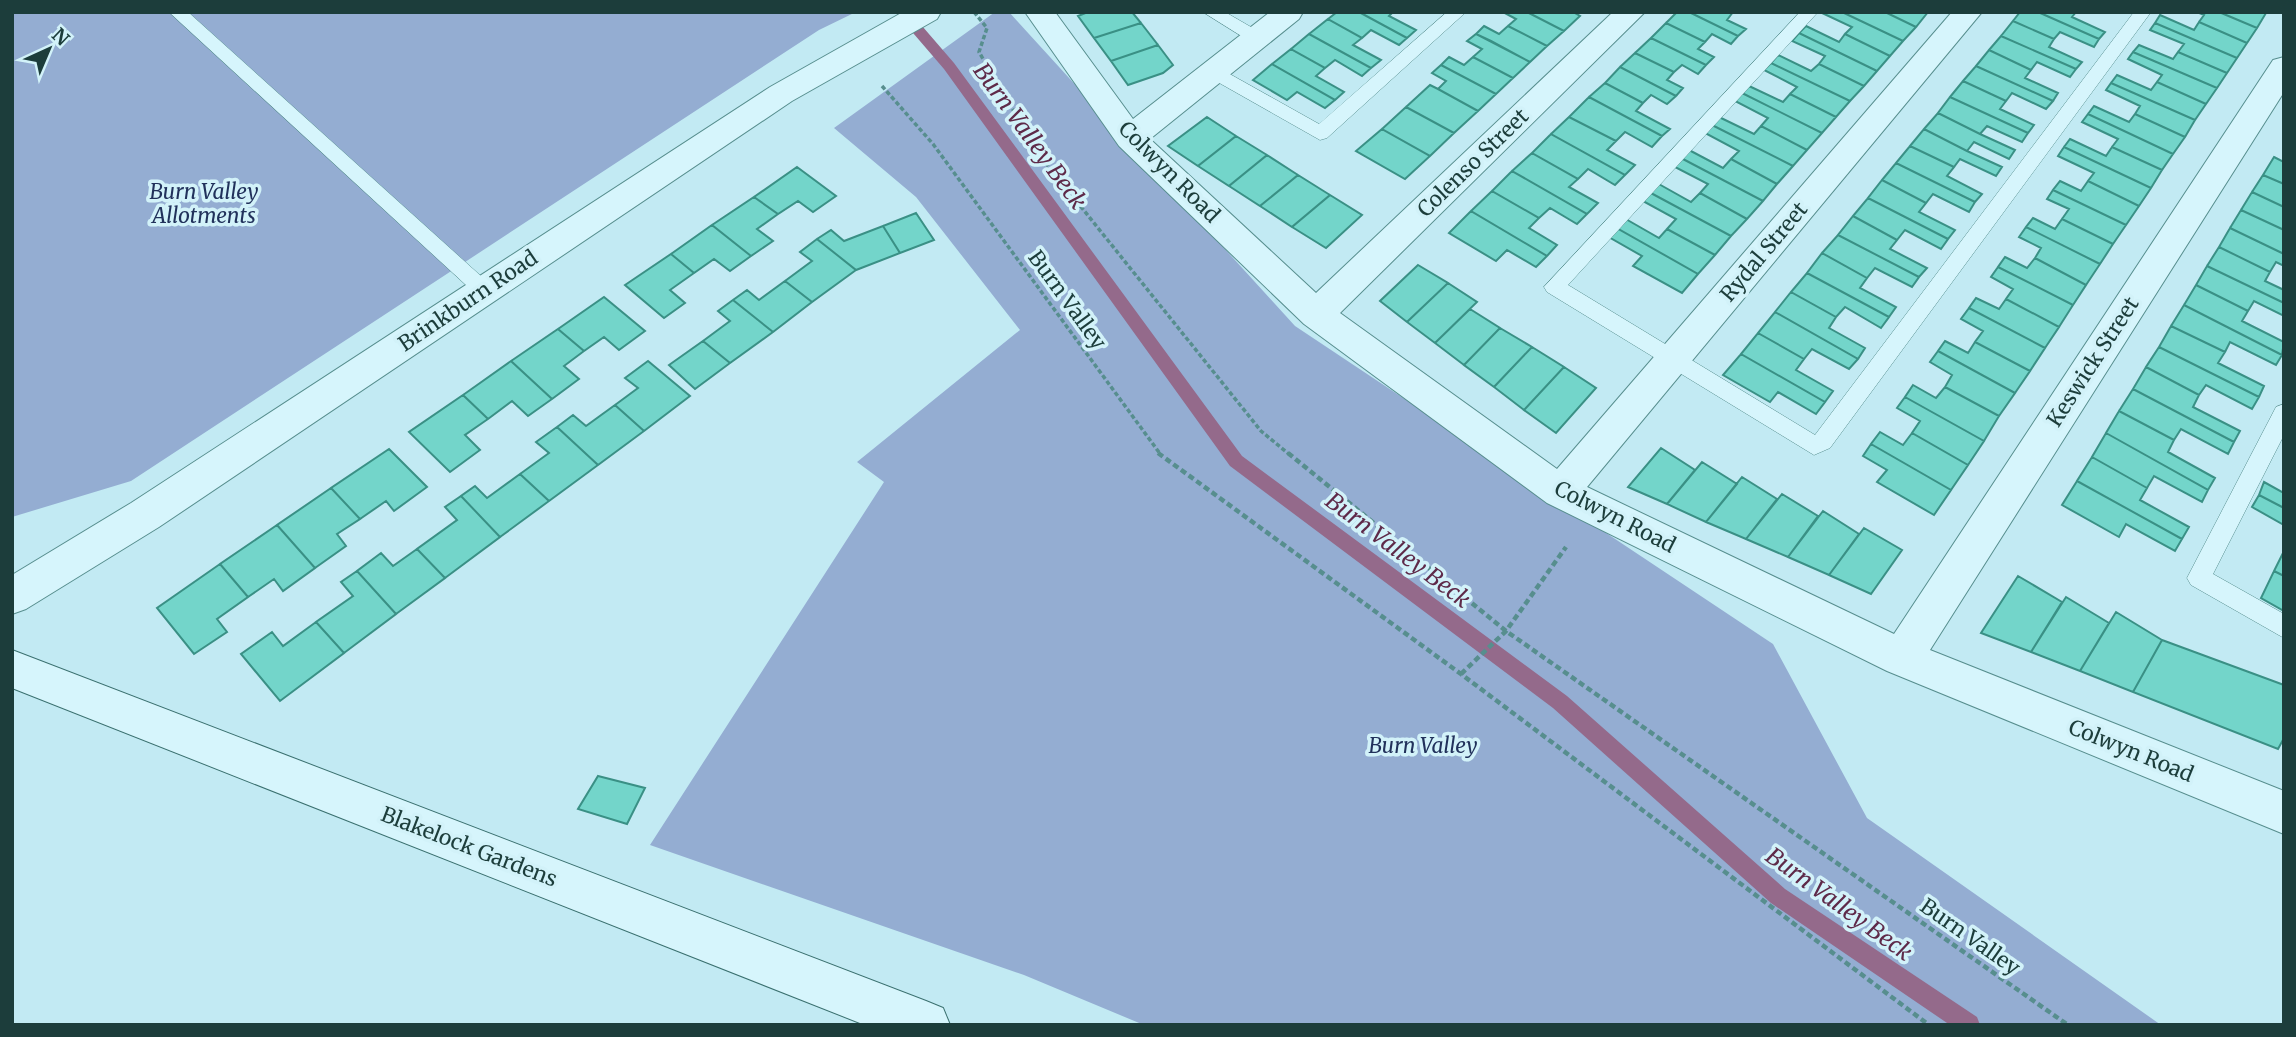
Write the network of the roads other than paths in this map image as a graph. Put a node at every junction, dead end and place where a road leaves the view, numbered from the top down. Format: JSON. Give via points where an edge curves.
{"nodes":[{"id":1,"x":177,"y":12,"type":"edge"},
{"id":2,"x":928,"y":12,"type":"edge"},
{"id":3,"x":1039,"y":12,"type":"edge"},
{"id":4,"x":1211,"y":12,"type":"edge"},
{"id":5,"x":1289,"y":12,"type":"edge"},
{"id":6,"x":1458,"y":12,"type":"edge"},
{"id":7,"x":1631,"y":12,"type":"edge"},
{"id":8,"x":1810,"y":12,"type":"edge"},
{"id":9,"x":1968,"y":12,"type":"edge"},
{"id":10,"x":2143,"y":12,"type":"edge"},
{"id":11,"x":1257,"y":38,"type":"junction"},
{"id":12,"x":2284,"y":67,"type":"edge"},
{"id":13,"x":1213,"y":72,"type":"junction"},
{"id":14,"x":1130,"y":138,"type":"junction"},
{"id":15,"x":485,"y":291,"type":"junction"},
{"id":16,"x":1316,"y":314,"type":"junction"},
{"id":17,"x":1673,"y":358,"type":"junction"},
{"id":18,"x":2284,"y":413,"type":"edge"},
{"id":19,"x":1560,"y":492,"type":"junction"},
{"id":20,"x":12,"y":596,"type":"edge"},
{"id":21,"x":2284,"y":627,"type":"edge"},
{"id":22,"x":1902,"y":658,"type":"junction"},
{"id":23,"x":12,"y":669,"type":"edge"},
{"id":24,"x":2284,"y":813,"type":"edge"},
{"id":25,"x":926,"y":1025,"type":"edge"}],
"edges":[{"from":1,"to":15,"type":"lane"},
{"from":2,"to":15,"type":"street","name":"Brinkburn Road","via":[[781,94]]},
{"from":3,"to":14,"type":"street","name":"Colwyn Road"},
{"from":4,"to":11,"type":"lane"},
{"from":5,"to":11,"type":"street"},
{"from":6,"to":13,"type":"lane","via":[[1320,133]]},
{"from":7,"to":16,"type":"street","name":"Colenso Street"},
{"from":8,"to":17,"type":"lane","via":[[1554,287]]},
{"from":9,"to":17,"type":"street","name":"Rydal Street"},
{"from":10,"to":17,"type":"lane","via":[[1822,442],[1814,446],[1799,439]]},
{"from":11,"to":13,"type":"street"},
{"from":12,"to":22,"type":"street","name":"Keswick Street"},
{"from":13,"to":14,"type":"street"},
{"from":14,"to":16,"type":"street","name":"Colwyn Road"},
{"from":15,"to":20,"type":"street","name":"Brinkburn Road","via":[[145,515]]},
{"from":16,"to":19,"type":"street","name":"Colwyn Road"},
{"from":17,"to":19,"type":"street","name":"Rydal Street"},
{"from":18,"to":21,"type":"lane","via":[[2199,578]]},
{"from":19,"to":22,"type":"street","name":"Colwyn Road"},
{"from":22,"to":24,"type":"street","name":"Colwyn Road"},
{"from":23,"to":25,"type":"street","name":"Blakelock Gardens"}]}
